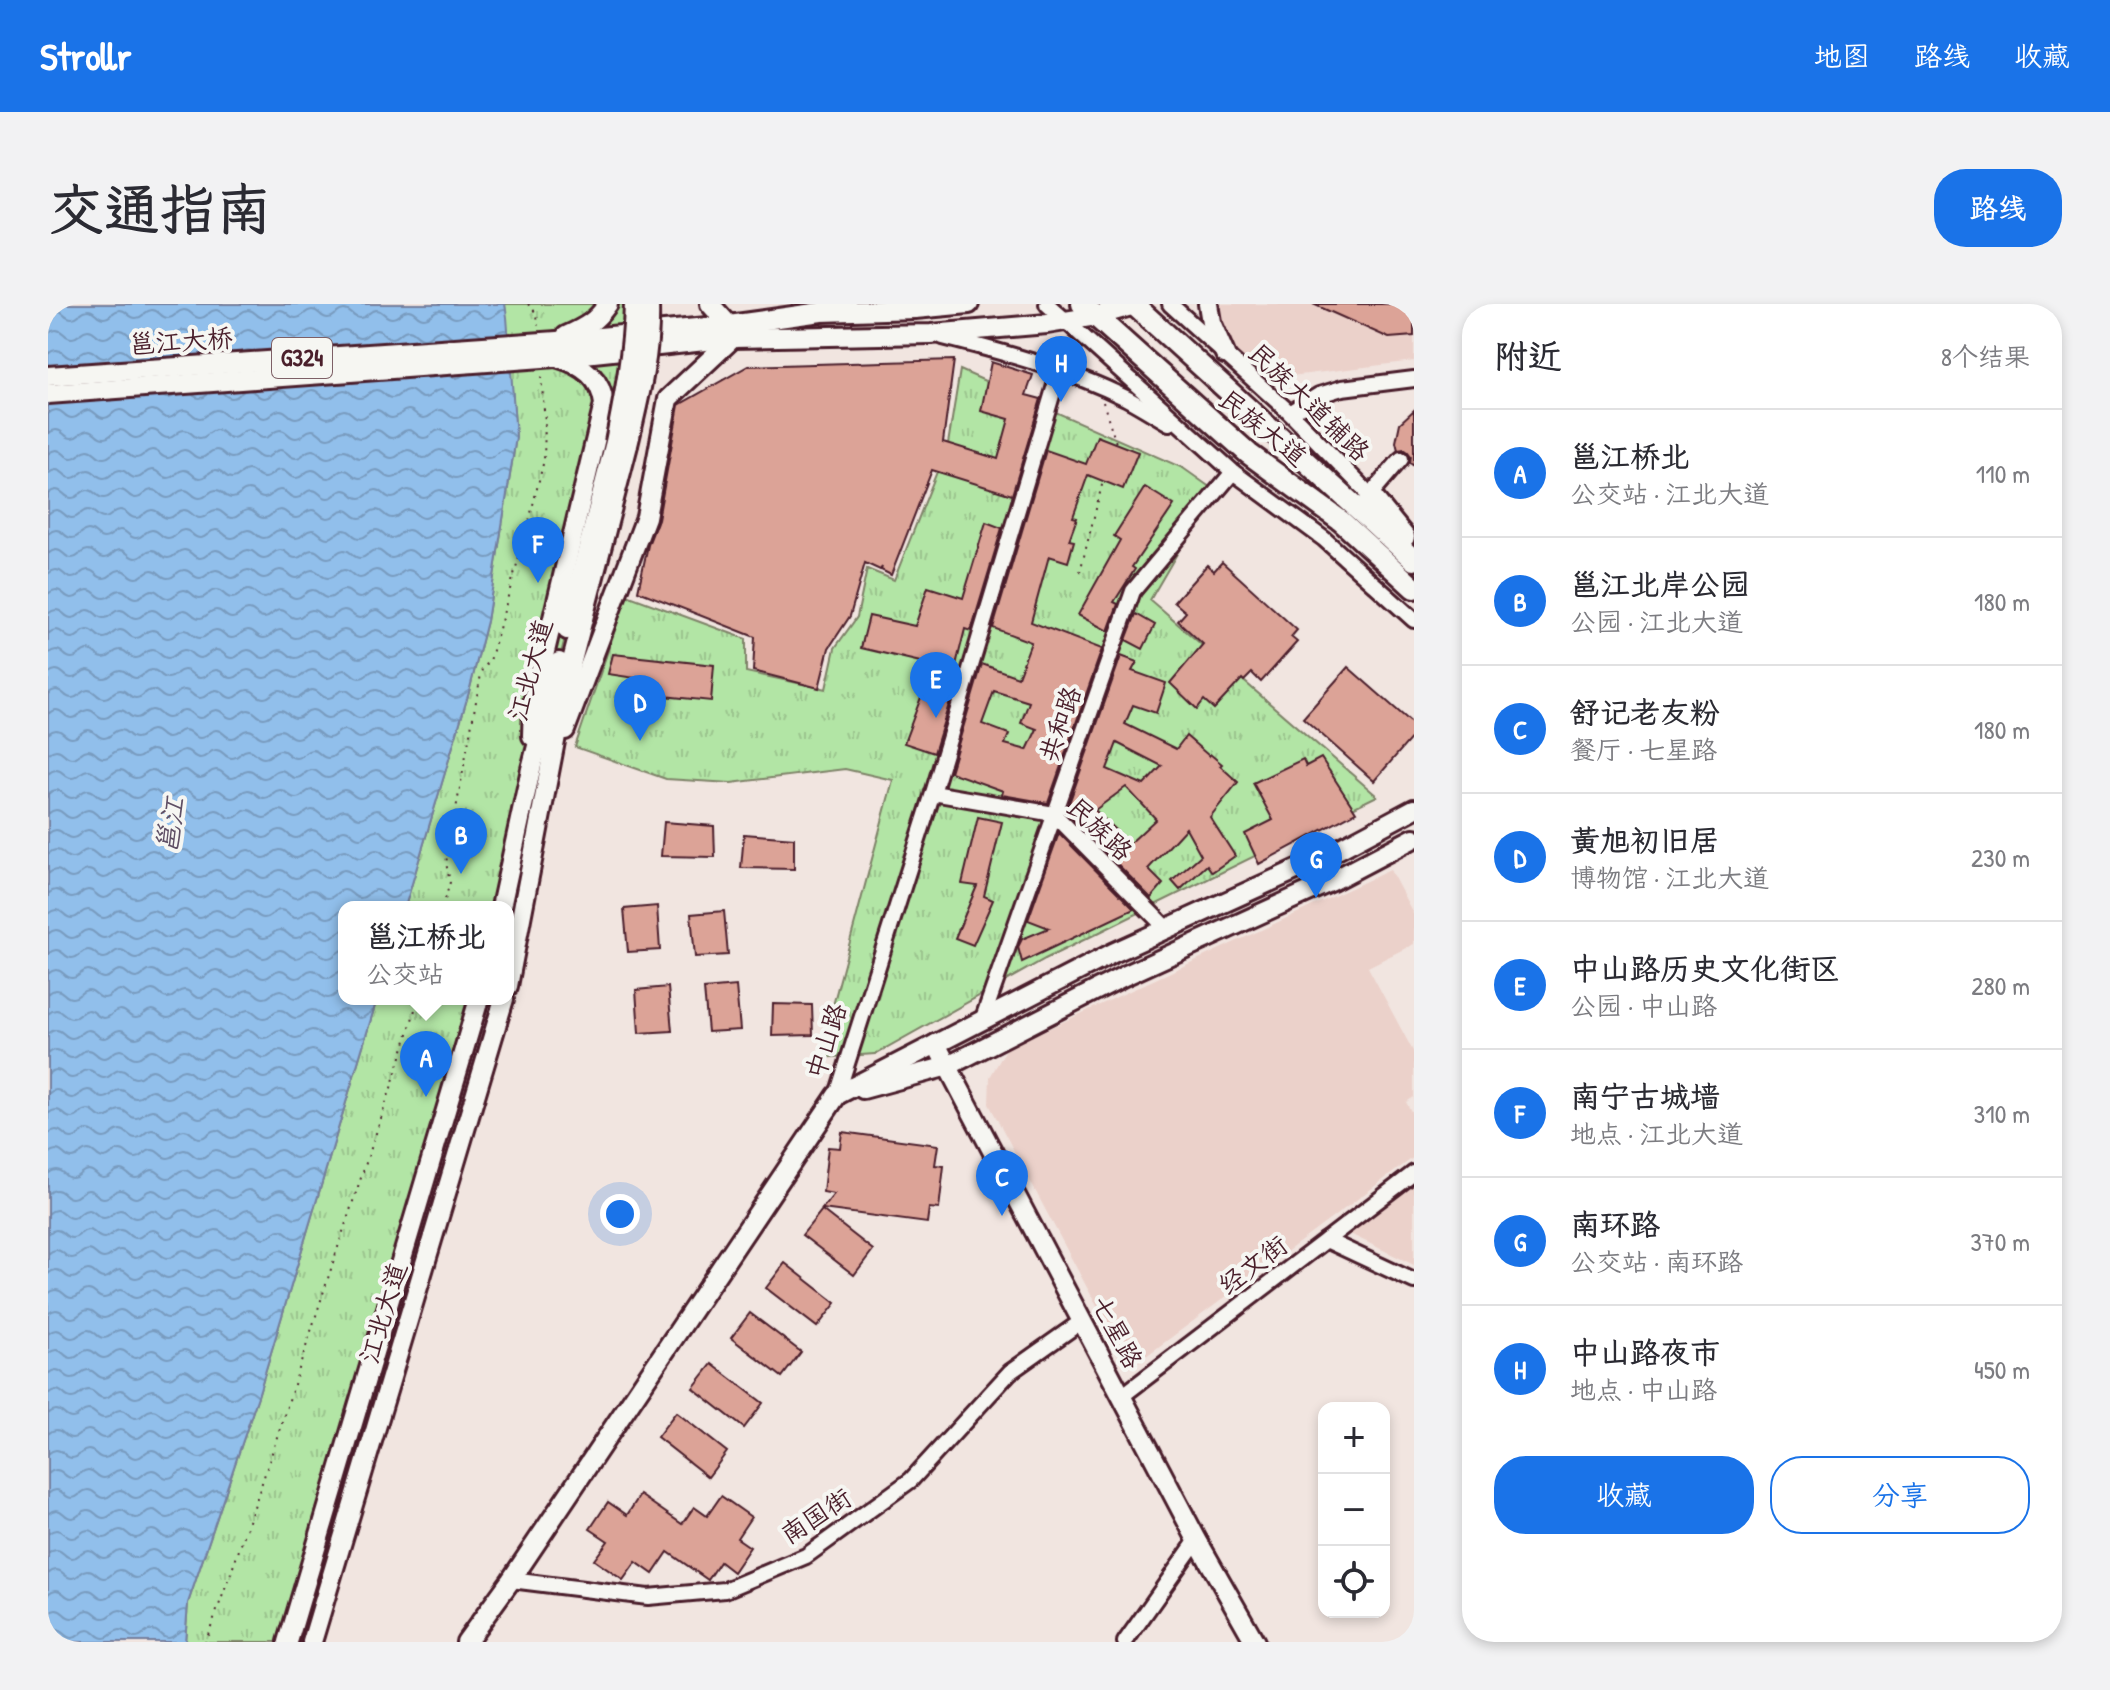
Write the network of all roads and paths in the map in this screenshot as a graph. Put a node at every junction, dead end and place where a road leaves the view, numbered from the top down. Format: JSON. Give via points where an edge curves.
{"nodes":[{"id":1,"x":528,"y":304,"type":"edge"},
{"id":2,"x":608,"y":304,"type":"edge"},
{"id":3,"x":634,"y":304,"type":"edge"},
{"id":4,"x":649,"y":304,"type":"edge"},
{"id":5,"x":710,"y":304,"type":"edge"},
{"id":6,"x":969,"y":304,"type":"edge"},
{"id":7,"x":1047,"y":304,"type":"edge"},
{"id":8,"x":1170,"y":304,"type":"edge"},
{"id":9,"x":1208,"y":304,"type":"edge"},
{"id":10,"x":1136,"y":305,"type":"edge"},
{"id":11,"x":920,"y":306,"type":"edge"},
{"id":12,"x":821,"y":308,"type":"edge"},
{"id":13,"x":1089,"y":310,"type":"edge"},
{"id":14,"x":1067,"y":322,"type":"junction"},
{"id":15,"x":538,"y":327,"type":"dead end"},
{"id":16,"x":731,"y":332,"type":"junction"},
{"id":17,"x":931,"y":334,"type":"junction"},
{"id":18,"x":1225,"y":354,"type":"junction"},
{"id":19,"x":551,"y":356,"type":"junction"},
{"id":20,"x":1059,"y":372,"type":"junction"},
{"id":21,"x":48,"y":376,"type":"edge"},
{"id":22,"x":1414,"y":379,"type":"edge"},
{"id":23,"x":1098,"y":386,"type":"junction"},
{"id":24,"x":48,"y":394,"type":"edge"},
{"id":25,"x":1290,"y":413,"type":"junction"},
{"id":26,"x":1193,"y":436,"type":"junction"},
{"id":27,"x":1116,"y":443,"type":"dead end"},
{"id":28,"x":1401,"y":459,"type":"dead end"},
{"id":29,"x":1233,"y":472,"type":"junction"},
{"id":30,"x":1103,"y":481,"type":"dead end"},
{"id":31,"x":1370,"y":495,"type":"junction"},
{"id":32,"x":1414,"y":535,"type":"edge"},
{"id":33,"x":1414,"y":550,"type":"edge"},
{"id":34,"x":1414,"y":560,"type":"edge"},
{"id":35,"x":1080,"y":572,"type":"dead end"},
{"id":36,"x":1414,"y":588,"type":"edge"},
{"id":37,"x":1414,"y":620,"type":"edge"},
{"id":38,"x":560,"y":683,"type":"junction"},
{"id":39,"x":540,"y":769,"type":"junction"},
{"id":40,"x":933,"y":793,"type":"junction"},
{"id":41,"x":1414,"y":809,"type":"edge"},
{"id":42,"x":1054,"y":814,"type":"junction"},
{"id":43,"x":1414,"y":838,"type":"edge"},
{"id":44,"x":445,"y":901,"type":"edge"},
{"id":45,"x":503,"y":901,"type":"edge"},
{"id":46,"x":1167,"y":929,"type":"junction"},
{"id":47,"x":514,"y":945,"type":"edge"},
{"id":48,"x":416,"y":1005,"type":"edge"},
{"id":49,"x":477,"y":1005,"type":"edge"},
{"id":50,"x":502,"y":1005,"type":"edge"},
{"id":51,"x":982,"y":1021,"type":"junction"},
{"id":52,"x":936,"y":1044,"type":"junction"},
{"id":53,"x":948,"y":1066,"type":"junction"},
{"id":54,"x":837,"y":1095,"type":"junction"},
{"id":55,"x":1414,"y":1173,"type":"edge"},
{"id":56,"x":1326,"y":1240,"type":"junction"},
{"id":57,"x":1414,"y":1281,"type":"edge"},
{"id":58,"x":1082,"y":1321,"type":"junction"},
{"id":59,"x":1122,"y":1396,"type":"junction"},
{"id":60,"x":1197,"y":1540,"type":"junction"},
{"id":61,"x":511,"y":1580,"type":"junction"},
{"id":62,"x":205,"y":1642,"type":"edge"},
{"id":63,"x":288,"y":1642,"type":"edge"},
{"id":64,"x":312,"y":1642,"type":"edge"},
{"id":65,"x":466,"y":1642,"type":"edge"},
{"id":66,"x":1125,"y":1642,"type":"edge"},
{"id":67,"x":1255,"y":1642,"type":"edge"}],
"edges":[{"from":1,"to":15,"type":"path","via":[[537,314]]},
{"from":2,"to":19,"type":"main road"},
{"from":3,"to":38,"type":"main road","name":"江北大道","bridge":true,"via":[[626,387]]},
{"from":4,"to":38,"type":"main road","name":"江北大道","bridge":true,"via":[[642,383],[628,445]]},
{"from":5,"to":16,"type":"main road"},
{"from":6,"to":11,"type":"main road","number":"G324"},
{"from":7,"to":14,"type":"street"},
{"from":8,"to":18,"type":"street","name":"民族大道辅路"},
{"from":9,"to":18,"type":"main road"},
{"from":10,"to":13,"type":"main road","number":"G324"},
{"from":10,"to":34,"type":"highway","name":"民族大道"},
{"from":11,"to":12,"type":"main road","number":"G324"},
{"from":12,"to":16,"type":"main road","number":"G324"},
{"from":13,"to":14,"type":"main road","number":"G324"},
{"from":13,"to":36,"type":"highway","name":"民族大道","via":[[1249,454],[1341,521]]},
{"from":14,"to":17,"type":"main road","number":"G324"},
{"from":14,"to":26,"type":"street"},
{"from":16,"to":17,"type":"main road","number":"G324"},
{"from":16,"to":19,"type":"main road","number":"G324"},
{"from":16,"to":39,"type":"main road","via":[[668,399],[646,517]]},
{"from":17,"to":20,"type":"street"},
{"from":18,"to":25,"type":"street","name":"民族大道辅路"},
{"from":19,"to":21,"type":"main road","name":"邕江大桥","number":"G324","bridge":true},
{"from":19,"to":24,"type":"main road","name":"邕江大桥","number":"G324","bridge":true},
{"from":19,"to":39,"type":"main road","via":[[586,371],[597,382],[604,404],[533,702]]},
{"from":19,"to":44,"type":"path","via":[[544,460],[490,661],[482,669],[446,863],[450,882]]},
{"from":20,"to":23,"type":"street"},
{"from":20,"to":40,"type":"street","name":"中山路"},
{"from":22,"to":25,"type":"street","via":[[1342,388]]},
{"from":23,"to":26,"type":"street"},
{"from":23,"to":27,"type":"path"},
{"from":25,"to":31,"type":"street","name":"民族大道辅路"},
{"from":26,"to":29,"type":"street"},
{"from":28,"to":31,"type":"street"},
{"from":29,"to":37,"type":"street","via":[[1324,539]]},
{"from":29,"to":42,"type":"street","name":"共和路","via":[[1133,591]]},
{"from":30,"to":35,"type":"path"},
{"from":31,"to":32,"type":"street","name":"民族大道辅路"},
{"from":31,"to":33,"type":"highway"},
{"from":38,"to":39,"type":"main road","name":"江北大道"},
{"from":39,"to":45,"type":"main road","name":"江北大道"},
{"from":39,"to":47,"type":"main road","name":"江北大道"},
{"from":40,"to":42,"type":"street","name":"民族路"},
{"from":40,"to":54,"type":"street","name":"中山路"},
{"from":41,"to":46,"type":"main road"},
{"from":42,"to":46,"type":"street","name":"民族路"},
{"from":42,"to":51,"type":"street","name":"共和路"},
{"from":43,"to":53,"type":"main road"},
{"from":46,"to":51,"type":"main road"},
{"from":48,"to":62,"type":"path","via":[[264,1479]]},
{"from":49,"to":63,"type":"main road","name":"江北大道"},
{"from":50,"to":64,"type":"main road","name":"江北大道"},
{"from":51,"to":52,"type":"main road"},
{"from":52,"to":53,"type":"main road","name":"七星路"},
{"from":52,"to":54,"type":"main road"},
{"from":53,"to":54,"type":"main road"},
{"from":53,"to":58,"type":"main road","name":"七星路"},
{"from":54,"to":61,"type":"main road","name":"中山路"},
{"from":55,"to":56,"type":"street","name":"经文街"},
{"from":56,"to":57,"type":"street"},
{"from":56,"to":59,"type":"street","name":"经文街"},
{"from":58,"to":59,"type":"main road","name":"七星路"},
{"from":58,"to":61,"type":"street","name":"南国街","via":[[1010,1372],[911,1480],[806,1556],[725,1590],[648,1597]]},
{"from":59,"to":60,"type":"main road","name":"七星路"},
{"from":60,"to":66,"type":"street"},
{"from":60,"to":67,"type":"main road","name":"七星路"},
{"from":61,"to":65,"type":"main road","name":"中山路"}]}
